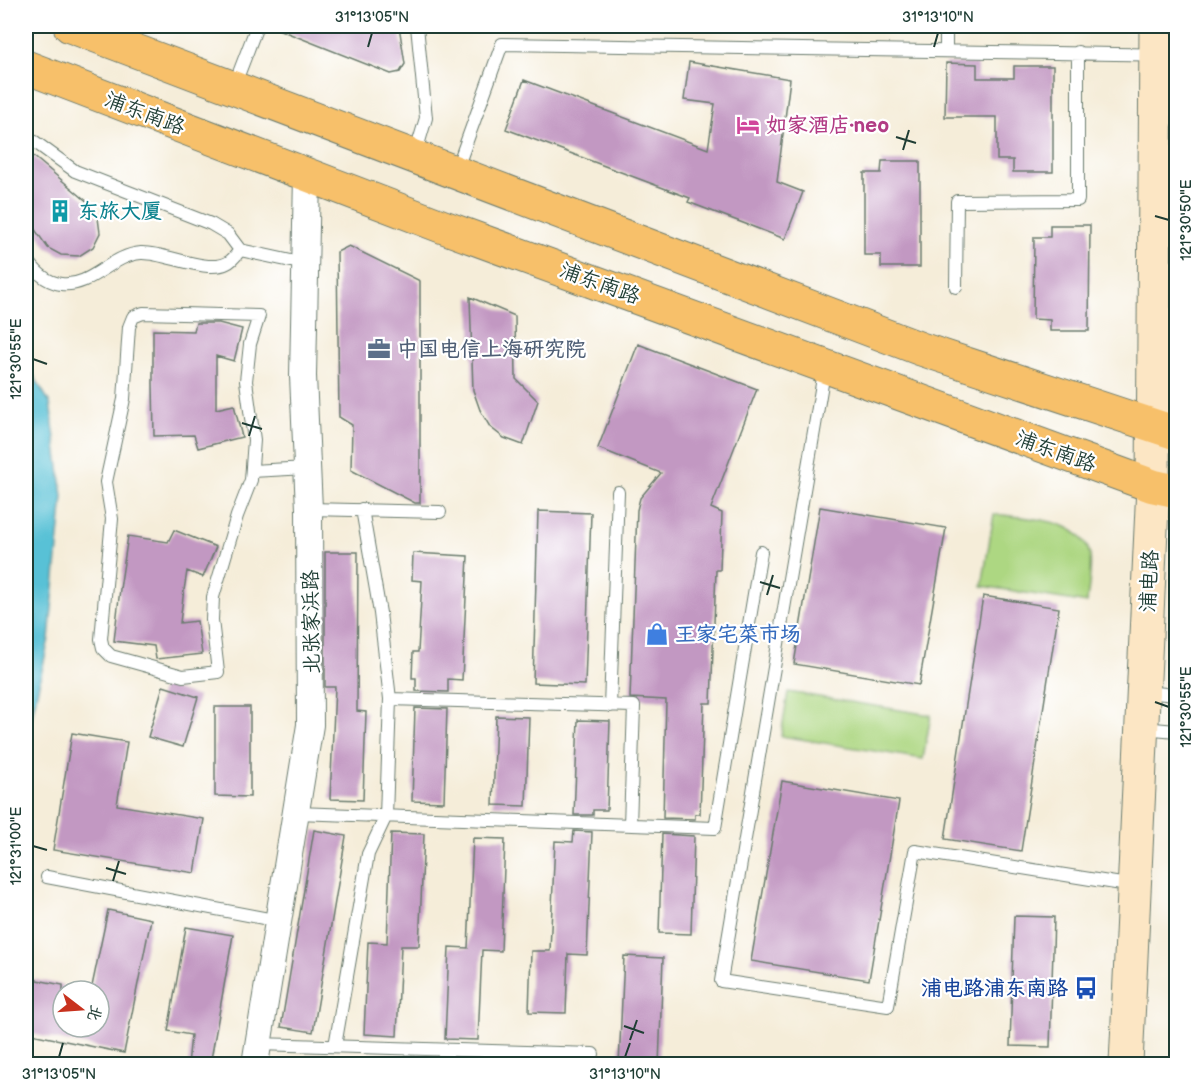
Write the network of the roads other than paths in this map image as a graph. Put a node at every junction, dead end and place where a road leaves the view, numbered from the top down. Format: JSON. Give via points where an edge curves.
{"nodes":[{"id":1,"x":70,"y":26,"type":"edge"},
{"id":2,"x":257,"y":26,"type":"edge"},
{"id":3,"x":417,"y":26,"type":"edge"},
{"id":4,"x":946,"y":26,"type":"edge"},
{"id":5,"x":112,"y":33,"type":"edge"},
{"id":6,"x":1163,"y":45,"type":"edge"},
{"id":7,"x":946,"y":50,"type":"junction"},
{"id":8,"x":1078,"y":52,"type":"junction"},
{"id":9,"x":26,"y":67,"type":"edge"},
{"id":10,"x":233,"y":89,"type":"junction"},
{"id":11,"x":26,"y":139,"type":"edge"},
{"id":12,"x":415,"y":156,"type":"junction"},
{"id":13,"x":456,"y":171,"type":"junction"},
{"id":14,"x":307,"y":175,"type":"junction"},
{"id":15,"x":240,"y":250,"type":"junction"},
{"id":16,"x":26,"y":256,"type":"edge"},
{"id":17,"x":305,"y":264,"type":"junction"},
{"id":18,"x":956,"y":287,"type":"dead end"},
{"id":19,"x":825,"y":365,"type":"junction"},
{"id":20,"x":1166,"y":430,"type":"edge"},
{"id":21,"x":307,"y":468,"type":"junction"},
{"id":22,"x":252,"y":471,"type":"junction"},
{"id":23,"x":1165,"y":489,"type":"edge"},
{"id":24,"x":618,"y":492,"type":"dead end"},
{"id":25,"x":309,"y":509,"type":"junction"},
{"id":26,"x":362,"y":509,"type":"junction"},
{"id":27,"x":440,"y":512,"type":"dead end"},
{"id":28,"x":761,"y":552,"type":"dead end"},
{"id":29,"x":1143,"y":692,"type":"junction"},
{"id":30,"x":1176,"y":696,"type":"edge"},
{"id":31,"x":390,"y":699,"type":"junction"},
{"id":32,"x":610,"y":706,"type":"junction"},
{"id":33,"x":1142,"y":728,"type":"junction"},
{"id":34,"x":1176,"y":732,"type":"edge"},
{"id":35,"x":297,"y":813,"type":"junction"},
{"id":36,"x":386,"y":816,"type":"junction"},
{"id":37,"x":630,"y":825,"type":"junction"},
{"id":38,"x":47,"y":877,"type":"dead end"},
{"id":39,"x":1134,"y":886,"type":"junction"},
{"id":40,"x":279,"y":921,"type":"junction"},
{"id":41,"x":335,"y":1046,"type":"junction"},
{"id":42,"x":257,"y":1054,"type":"edge"},
{"id":43,"x":592,"y":1054,"type":"dead end"},
{"id":44,"x":1126,"y":1065,"type":"edge"}],
"edges":[{"from":1,"to":5,"type":"main road"},
{"from":2,"to":10,"type":"lane"},
{"from":3,"to":12,"type":"lane","via":[[426,118]]},
{"from":4,"to":7,"type":"lane"},
{"from":5,"to":10,"type":"main road"},
{"from":6,"to":8,"type":"lane"},
{"from":6,"to":20,"type":"street","name":"浦电路"},
{"from":7,"to":8,"type":"lane"},
{"from":7,"to":13,"type":"lane","via":[[502,44]]},
{"from":8,"to":18,"type":"lane","via":[[1078,200],[957,201]]},
{"from":9,"to":14,"type":"main road","name":"浦东南路"},
{"from":10,"to":12,"type":"main road"},
{"from":11,"to":15,"type":"lane","via":[[75,171],[211,224],[228,234]]},
{"from":12,"to":13,"type":"main road"},
{"from":13,"to":20,"type":"main road","via":[[921,349]]},
{"from":14,"to":17,"type":"street","name":"北张家浜路"},
{"from":14,"to":19,"type":"main road","name":"浦东南路"},
{"from":15,"to":16,"type":"lane","via":[[227,263],[208,266],[143,253],[122,256],[85,280],[62,284],[46,279]]},
{"from":15,"to":17,"type":"lane"},
{"from":17,"to":21,"type":"street","name":"北张家浜路","via":[[303,376]]},
{"from":19,"to":23,"type":"main road","name":"浦东南路"},
{"from":19,"to":39,"type":"lane","via":[[721,981],[888,1006],[915,851]]},
{"from":20,"to":23,"type":"street","name":"浦电路"},
{"from":21,"to":22,"type":"lane"},
{"from":21,"to":25,"type":"street","name":"北张家浜路"},
{"from":22,"to":22,"type":"lane","via":[[254,440],[246,381],[250,344],[260,316],[143,313],[133,317],[124,399],[106,482],[112,519],[101,639],[111,656],[183,676],[218,672],[213,597]]},
{"from":23,"to":29,"type":"street","name":"浦电路"},
{"from":24,"to":32,"type":"lane"},
{"from":25,"to":26,"type":"lane"},
{"from":25,"to":35,"type":"street","name":"北张家浜路","via":[[310,725]]},
{"from":26,"to":27,"type":"lane"},
{"from":26,"to":31,"type":"lane","via":[[381,613]]},
{"from":28,"to":37,"type":"lane","via":[[714,828]]},
{"from":29,"to":30,"type":"lane"},
{"from":29,"to":33,"type":"street","name":"浦电路"},
{"from":31,"to":32,"type":"lane"},
{"from":31,"to":36,"type":"lane"},
{"from":32,"to":37,"type":"lane","via":[[634,706]]},
{"from":33,"to":34,"type":"lane"},
{"from":33,"to":39,"type":"street","name":"浦电路"},
{"from":35,"to":36,"type":"lane"},
{"from":35,"to":40,"type":"street","name":"北张家浜路"},
{"from":36,"to":37,"type":"lane"},
{"from":36,"to":41,"type":"lane","via":[[368,854]]},
{"from":38,"to":40,"type":"lane"},
{"from":39,"to":44,"type":"street","name":"浦电路"},
{"from":40,"to":42,"type":"street","name":"北张家浜路"},
{"from":41,"to":42,"type":"lane"},
{"from":41,"to":43,"type":"lane"}]}
